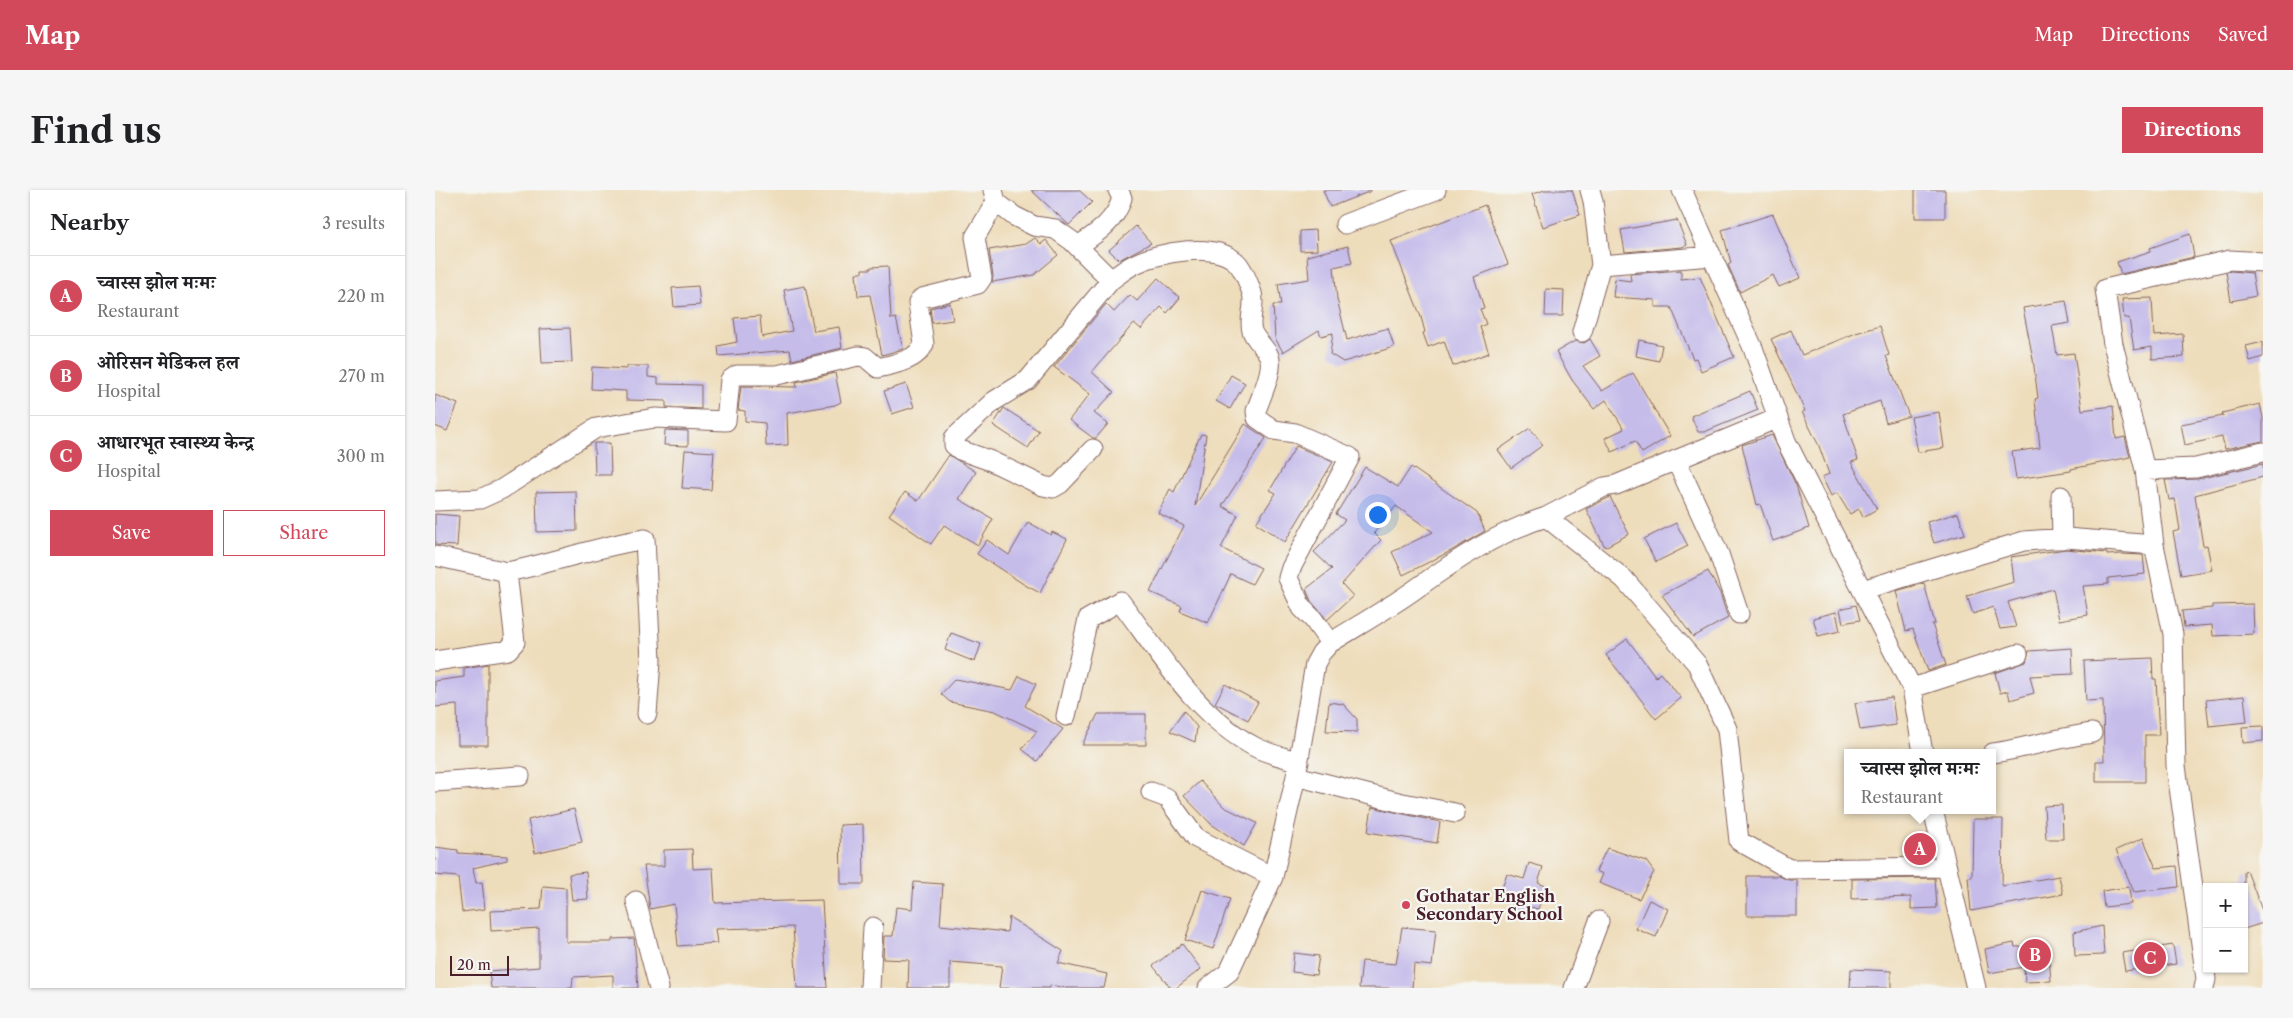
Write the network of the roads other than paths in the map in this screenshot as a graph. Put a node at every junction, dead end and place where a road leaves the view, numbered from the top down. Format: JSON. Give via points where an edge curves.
{"nodes":[{"id":1,"x":1117,"y":190,"type":"edge"},
{"id":2,"x":1436,"y":190,"type":"edge"},
{"id":3,"x":1590,"y":190,"type":"edge"},
{"id":4,"x":1682,"y":190,"type":"edge"},
{"id":5,"x":995,"y":196,"type":"edge"},
{"id":6,"x":1345,"y":224,"type":"dead end"},
{"id":7,"x":1078,"y":246,"type":"junction"},
{"id":8,"x":1712,"y":256,"type":"junction"},
{"id":9,"x":2263,"y":262,"type":"edge"},
{"id":10,"x":1601,"y":265,"type":"junction"},
{"id":11,"x":1111,"y":280,"type":"junction"},
{"id":12,"x":1582,"y":332,"type":"dead end"},
{"id":13,"x":1778,"y":418,"type":"junction"},
{"id":14,"x":1093,"y":448,"type":"dead end"},
{"id":15,"x":2263,"y":452,"type":"edge"},
{"id":16,"x":1676,"y":460,"type":"junction"},
{"id":17,"x":2145,"y":470,"type":"junction"},
{"id":18,"x":2061,"y":496,"type":"dead end"},
{"id":19,"x":435,"y":501,"type":"edge"},
{"id":20,"x":1546,"y":517,"type":"junction"},
{"id":21,"x":2062,"y":539,"type":"junction"},
{"id":22,"x":2154,"y":544,"type":"junction"},
{"id":23,"x":435,"y":556,"type":"edge"},
{"id":24,"x":507,"y":572,"type":"junction"},
{"id":25,"x":1862,"y":590,"type":"junction"},
{"id":26,"x":1739,"y":614,"type":"dead end"},
{"id":27,"x":1330,"y":643,"type":"junction"},
{"id":28,"x":2018,"y":654,"type":"dead end"},
{"id":29,"x":435,"y":661,"type":"edge"},
{"id":30,"x":1912,"y":688,"type":"junction"},
{"id":31,"x":647,"y":714,"type":"dead end"},
{"id":32,"x":1066,"y":716,"type":"dead end"},
{"id":33,"x":2091,"y":733,"type":"dead end"},
{"id":34,"x":1922,"y":749,"type":"edge"},
{"id":35,"x":1996,"y":753,"type":"edge"},
{"id":36,"x":1297,"y":769,"type":"junction"},
{"id":37,"x":520,"y":776,"type":"dead end"},
{"id":38,"x":435,"y":782,"type":"edge"},
{"id":39,"x":1151,"y":792,"type":"dead end"},
{"id":40,"x":1455,"y":813,"type":"dead end"},
{"id":41,"x":1934,"y":814,"type":"edge"},
{"id":42,"x":1947,"y":867,"type":"junction"},
{"id":43,"x":1273,"y":877,"type":"junction"},
{"id":44,"x":636,"y":901,"type":"dead end"},
{"id":45,"x":1599,"y":921,"type":"dead end"},
{"id":46,"x":873,"y":927,"type":"dead end"},
{"id":47,"x":659,"y":988,"type":"edge"},
{"id":48,"x":870,"y":988,"type":"edge"},
{"id":49,"x":1208,"y":988,"type":"edge"},
{"id":50,"x":1574,"y":988,"type":"edge"},
{"id":51,"x":1976,"y":988,"type":"edge"},
{"id":52,"x":2204,"y":988,"type":"edge"}],
"edges":[{"from":1,"to":7,"type":"street","via":[[1122,198],[1119,209],[1107,224]]},
{"from":2,"to":6,"type":"street"},
{"from":3,"to":10,"type":"street"},
{"from":4,"to":8,"type":"street"},
{"from":5,"to":7,"type":"street","via":[[1014,216],[1034,226],[1055,229]]},
{"from":5,"to":19,"type":"street","via":[[975,236],[982,278],[978,284],[922,298],[918,303],[924,344],[922,351],[909,360],[879,368],[865,357],[858,356],[777,375],[737,376],[730,380],[726,421],[655,418],[596,428],[502,490],[481,499]]},
{"from":7,"to":11,"type":"street"},
{"from":8,"to":10,"type":"street"},
{"from":8,"to":13,"type":"street","via":[[1753,348]]},
{"from":9,"to":17,"type":"street","via":[[2230,260],[2105,289],[2113,344]]},
{"from":10,"to":12,"type":"street"},
{"from":11,"to":14,"type":"street","via":[[1028,380],[994,401],[954,438],[954,445],[960,450],[1053,488]]},
{"from":11,"to":27,"type":"street","via":[[1149,258],[1180,251],[1214,253],[1238,264],[1252,293],[1253,332],[1270,358],[1270,369],[1255,411],[1257,418],[1275,430],[1295,433],[1350,457],[1288,578],[1302,608]]},
{"from":13,"to":16,"type":"street"},
{"from":13,"to":25,"type":"street","via":[[1786,441]]},
{"from":15,"to":17,"type":"street","via":[[2196,468]]},
{"from":16,"to":20,"type":"street","via":[[1617,485],[1604,487]]},
{"from":16,"to":26,"type":"street","via":[[1719,554]]},
{"from":17,"to":22,"type":"street"},
{"from":18,"to":21,"type":"street"},
{"from":20,"to":27,"type":"street","via":[[1516,526],[1439,570],[1416,589]]},
{"from":20,"to":42,"type":"street","via":[[1624,579],[1697,664],[1727,729],[1739,841],[1789,869]]},
{"from":21,"to":22,"type":"street"},
{"from":21,"to":25,"type":"street","via":[[2024,541]]},
{"from":22,"to":52,"type":"street","via":[[2173,634],[2176,766]]},
{"from":23,"to":24,"type":"street"},
{"from":24,"to":29,"type":"street","via":[[515,642],[508,650]]},
{"from":24,"to":31,"type":"street","via":[[645,539],[651,661]]},
{"from":25,"to":30,"type":"street"},
{"from":27,"to":36,"type":"street","via":[[1315,664]]},
{"from":28,"to":30,"type":"street"},
{"from":30,"to":34,"type":"street"},
{"from":32,"to":36,"type":"street","via":[[1087,619],[1121,601],[1189,694],[1218,724]]},
{"from":33,"to":35,"type":"street"},
{"from":36,"to":40,"type":"street","via":[[1397,802]]},
{"from":36,"to":43,"type":"street"},
{"from":37,"to":38,"type":"street"},
{"from":39,"to":43,"type":"street","via":[[1167,798],[1196,838]]},
{"from":41,"to":42,"type":"street"},
{"from":42,"to":51,"type":"street"},
{"from":43,"to":49,"type":"street","via":[[1229,972]]},
{"from":44,"to":47,"type":"street"},
{"from":45,"to":50,"type":"street"},
{"from":46,"to":48,"type":"street"}]}
